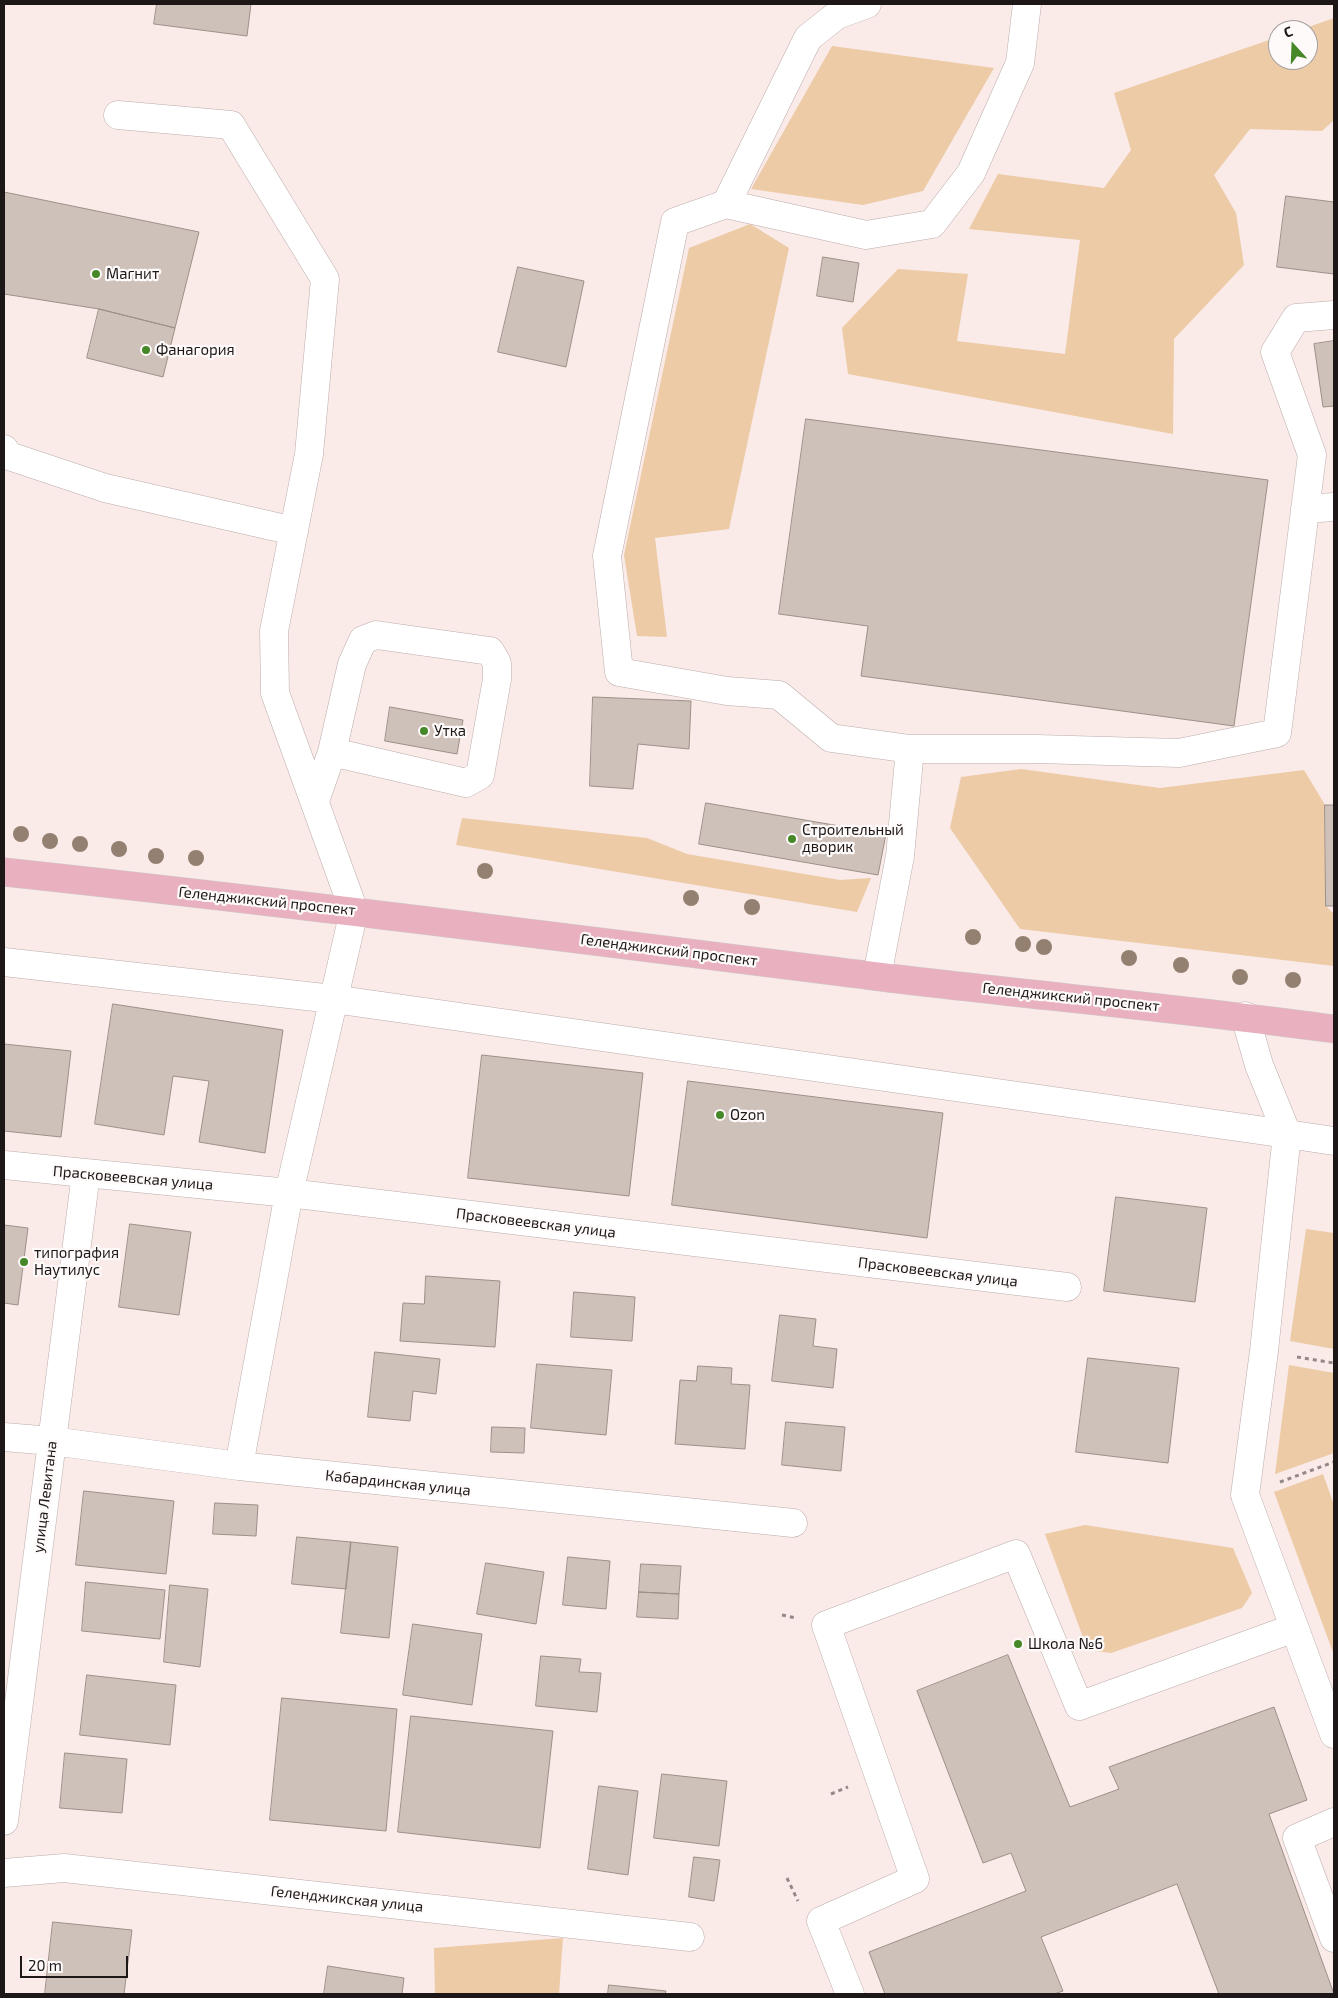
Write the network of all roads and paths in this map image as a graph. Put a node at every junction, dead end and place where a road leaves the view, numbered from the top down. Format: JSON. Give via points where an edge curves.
{"nodes":[{"id":1,"x":866,"y":4,"type":"edge"},
{"id":2,"x":1028,"y":4,"type":"edge"},
{"id":3,"x":118,"y":115,"type":"dead end"},
{"id":4,"x":726,"y":204,"type":"junction"},
{"id":5,"x":1334,"y":315,"type":"edge"},
{"id":6,"x":4,"y":449,"type":"edge"},
{"id":7,"x":1323,"y":454,"type":"edge"},
{"id":8,"x":1334,"y":506,"type":"edge"},
{"id":9,"x":1305,"y":509,"type":"junction"},
{"id":10,"x":294,"y":531,"type":"junction"},
{"id":11,"x":910,"y":749,"type":"junction"},
{"id":12,"x":332,"y":752,"type":"junction"},
{"id":13,"x":315,"y":801,"type":"junction"},
{"id":14,"x":4,"y":872,"type":"edge"},
{"id":15,"x":354,"y":910,"type":"junction"},
{"id":16,"x":4,"y":962,"type":"edge"},
{"id":17,"x":877,"y":976,"type":"junction"},
{"id":18,"x":333,"y":999,"type":"junction"},
{"id":19,"x":1245,"y":1016,"type":"junction"},
{"id":20,"x":1334,"y":1029,"type":"edge"},
{"id":21,"x":1287,"y":1134,"type":"junction"},
{"id":22,"x":1334,"y":1141,"type":"edge"},
{"id":23,"x":4,"y":1165,"type":"edge"},
{"id":24,"x":86,"y":1173,"type":"junction"},
{"id":25,"x":289,"y":1193,"type":"junction"},
{"id":26,"x":1067,"y":1287,"type":"dead end"},
{"id":27,"x":1264,"y":1351,"type":"junction"},
{"id":28,"x":1334,"y":1363,"type":"edge"},
{"id":29,"x":4,"y":1437,"type":"edge"},
{"id":30,"x":52,"y":1441,"type":"junction"},
{"id":31,"x":1334,"y":1462,"type":"edge"},
{"id":32,"x":239,"y":1466,"type":"junction"},
{"id":33,"x":1244,"y":1495,"type":"junction"},
{"id":34,"x":793,"y":1523,"type":"dead end"},
{"id":35,"x":1294,"y":1628,"type":"junction"},
{"id":36,"x":1334,"y":1734,"type":"edge"},
{"id":37,"x":4,"y":1821,"type":"edge"},
{"id":38,"x":1334,"y":1822,"type":"edge"},
{"id":39,"x":4,"y":1873,"type":"edge"},
{"id":40,"x":690,"y":1936,"type":"dead end"},
{"id":41,"x":1334,"y":1938,"type":"edge"},
{"id":42,"x":850,"y":1994,"type":"edge"}],
"edges":[{"from":1,"to":4,"type":"street","via":[[837,15],[808,38]]},
{"from":2,"to":4,"type":"street","via":[[1020,63],[971,173],[932,224],[866,235]]},
{"from":3,"to":10,"type":"street","via":[[231,125],[325,279],[309,454]]},
{"from":4,"to":11,"type":"street","via":[[675,222],[607,556],[619,672],[727,691],[779,695],[831,738]]},
{"from":5,"to":7,"type":"street","via":[[1296,318],[1275,352]]},
{"from":6,"to":10,"type":"street","via":[[9,456],[105,488]]},
{"from":7,"to":9,"type":"street"},
{"from":8,"to":9,"type":"street"},
{"from":9,"to":11,"type":"street","via":[[1277,733],[1179,754]]},
{"from":10,"to":13,"type":"street","via":[[274,631],[275,693]]},
{"from":11,"to":17,"type":"street","via":[[900,856]]},
{"from":12,"to":12,"type":"street","via":[[352,664],[363,640],[376,635],[490,651],[497,663],[497,679],[480,775],[466,783]]},
{"from":12,"to":13,"type":"street"},
{"from":13,"to":15,"type":"street"},
{"from":14,"to":15,"type":"main road","name":"Геленджикский проспект"},
{"from":15,"to":17,"type":"main road","name":"Геленджикский проспект"},
{"from":15,"to":18,"type":"street"},
{"from":16,"to":18,"type":"street"},
{"from":17,"to":19,"type":"main road","name":"Геленджикский проспект"},
{"from":18,"to":21,"type":"street"},
{"from":18,"to":25,"type":"street"},
{"from":19,"to":20,"type":"main road","name":"Геленджикский проспект"},
{"from":19,"to":21,"type":"street","via":[[1260,1066]]},
{"from":21,"to":22,"type":"street"},
{"from":21,"to":27,"type":"street"},
{"from":23,"to":24,"type":"street","name":"Прасковеевская улица"},
{"from":24,"to":25,"type":"street","name":"Прасковеевская улица"},
{"from":24,"to":30,"type":"street","name":"улица Левитана"},
{"from":25,"to":26,"type":"street","name":"Прасковеевская улица"},
{"from":25,"to":32,"type":"street"},
{"from":27,"to":28,"type":"path"},
{"from":27,"to":33,"type":"street"},
{"from":29,"to":30,"type":"street","name":"Кабардинская улица"},
{"from":30,"to":32,"type":"street","name":"Кабардинская улица"},
{"from":30,"to":37,"type":"street","name":"улица Левитана"},
{"from":31,"to":33,"type":"path"},
{"from":32,"to":34,"type":"street","name":"Кабардинская улица"},
{"from":33,"to":35,"type":"street"},
{"from":35,"to":36,"type":"street"},
{"from":35,"to":42,"type":"street","via":[[1079,1706],[1016,1554],[826,1625],[915,1879],[821,1920]]},
{"from":38,"to":41,"type":"street","via":[[1297,1838]]},
{"from":39,"to":40,"type":"street","name":"Геленджикская улица","via":[[64,1868]]}]}
